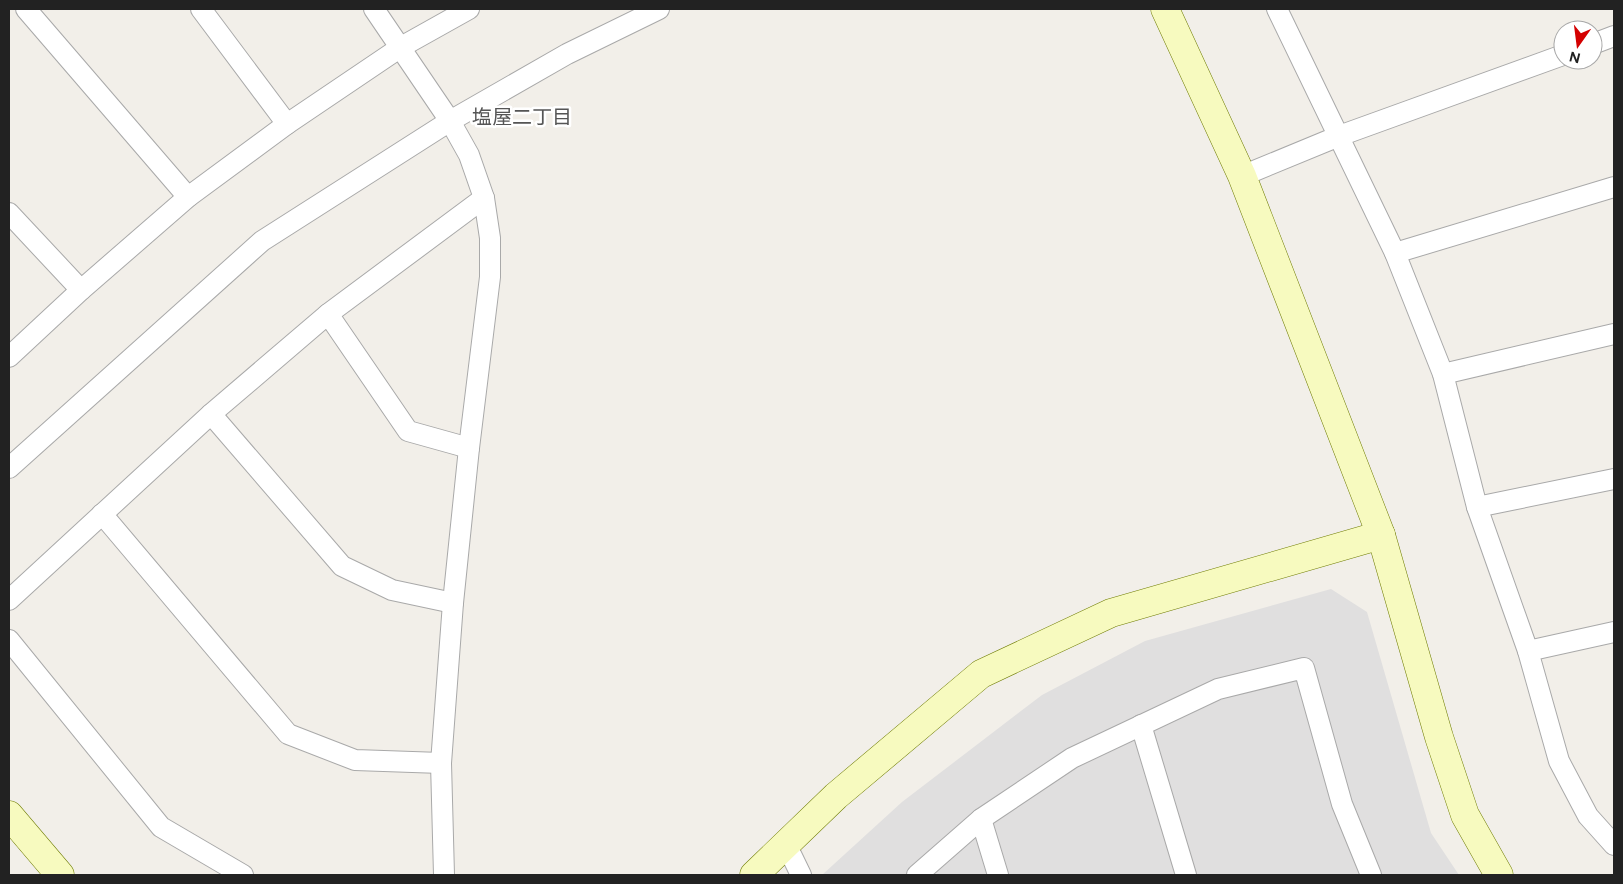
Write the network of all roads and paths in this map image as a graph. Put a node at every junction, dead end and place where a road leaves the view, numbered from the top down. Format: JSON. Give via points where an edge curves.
{"nodes":[{"id":1,"x":26,"y":9,"type":"edge"},
{"id":2,"x":201,"y":9,"type":"edge"},
{"id":3,"x":374,"y":9,"type":"edge"},
{"id":4,"x":469,"y":9,"type":"edge"},
{"id":5,"x":659,"y":9,"type":"edge"},
{"id":6,"x":1165,"y":9,"type":"edge"},
{"id":7,"x":1277,"y":9,"type":"edge"},
{"id":8,"x":401,"y":47,"type":"junction"},
{"id":9,"x":1553,"y":59,"type":"edge"},
{"id":10,"x":450,"y":121,"type":"junction"},
{"id":11,"x":287,"y":124,"type":"junction"},
{"id":12,"x":1339,"y":136,"type":"junction"},
{"id":13,"x":1242,"y":176,"type":"junction"},
{"id":14,"x":1614,"y":187,"type":"edge"},
{"id":15,"x":188,"y":198,"type":"junction"},
{"id":16,"x":484,"y":198,"type":"junction"},
{"id":17,"x":9,"y":213,"type":"edge"},
{"id":18,"x":1395,"y":253,"type":"junction"},
{"id":19,"x":81,"y":290,"type":"junction"},
{"id":20,"x":328,"y":314,"type":"junction"},
{"id":21,"x":1614,"y":334,"type":"edge"},
{"id":22,"x":9,"y":357,"type":"edge"},
{"id":23,"x":1443,"y":374,"type":"junction"},
{"id":24,"x":211,"y":414,"type":"junction"},
{"id":25,"x":469,"y":448,"type":"junction"},
{"id":26,"x":9,"y":468,"type":"edge"},
{"id":27,"x":1614,"y":479,"type":"edge"},
{"id":28,"x":1477,"y":507,"type":"junction"},
{"id":29,"x":102,"y":514,"type":"junction"},
{"id":30,"x":1381,"y":535,"type":"junction"},
{"id":31,"x":9,"y":600,"type":"edge"},
{"id":32,"x":453,"y":603,"type":"junction"},
{"id":33,"x":1614,"y":632,"type":"edge"},
{"id":34,"x":9,"y":640,"type":"edge"},
{"id":35,"x":1528,"y":652,"type":"junction"},
{"id":36,"x":1141,"y":725,"type":"junction"},
{"id":37,"x":441,"y":763,"type":"junction"},
{"id":38,"x":9,"y":815,"type":"edge"},
{"id":39,"x":981,"y":819,"type":"junction"},
{"id":40,"x":786,"y":844,"type":"junction"},
{"id":41,"x":1614,"y":845,"type":"edge"},
{"id":42,"x":60,"y":875,"type":"edge"},
{"id":43,"x":243,"y":875,"type":"edge"},
{"id":44,"x":444,"y":875,"type":"edge"},
{"id":45,"x":754,"y":875,"type":"edge"},
{"id":46,"x":801,"y":875,"type":"edge"},
{"id":47,"x":917,"y":875,"type":"edge"},
{"id":48,"x":998,"y":875,"type":"edge"},
{"id":49,"x":1186,"y":875,"type":"edge"},
{"id":50,"x":1371,"y":875,"type":"edge"},
{"id":51,"x":1499,"y":875,"type":"edge"}],
"edges":[{"from":1,"to":15,"type":"street"},
{"from":2,"to":11,"type":"street"},
{"from":3,"to":8,"type":"street"},
{"from":4,"to":8,"type":"street"},
{"from":5,"to":10,"type":"street","via":[[567,54]]},
{"from":6,"to":13,"type":"street"},
{"from":7,"to":12,"type":"street"},
{"from":8,"to":10,"type":"street"},
{"from":8,"to":11,"type":"street"},
{"from":9,"to":12,"type":"street"},
{"from":10,"to":16,"type":"street","via":[[469,155]]},
{"from":10,"to":26,"type":"street","via":[[262,241]]},
{"from":11,"to":15,"type":"street"},
{"from":12,"to":13,"type":"street"},
{"from":12,"to":18,"type":"street"},
{"from":13,"to":30,"type":"street"},
{"from":14,"to":18,"type":"street"},
{"from":15,"to":19,"type":"street"},
{"from":16,"to":20,"type":"street"},
{"from":16,"to":25,"type":"street","via":[[490,238],[490,278]]},
{"from":17,"to":19,"type":"street"},
{"from":18,"to":23,"type":"street"},
{"from":19,"to":22,"type":"street"},
{"from":20,"to":24,"type":"street"},
{"from":20,"to":25,"type":"street","via":[[408,431]]},
{"from":21,"to":23,"type":"street"},
{"from":23,"to":28,"type":"street"},
{"from":24,"to":29,"type":"street"},
{"from":24,"to":32,"type":"street","via":[[342,566],[392,590]]},
{"from":25,"to":32,"type":"street"},
{"from":27,"to":28,"type":"street"},
{"from":28,"to":35,"type":"street"},
{"from":29,"to":31,"type":"street"},
{"from":29,"to":37,"type":"street","via":[[288,734],[355,760]]},
{"from":30,"to":40,"type":"street","via":[[1111,613],[981,674],[836,796]]},
{"from":30,"to":51,"type":"street","via":[[1465,815]]},
{"from":32,"to":37,"type":"street"},
{"from":33,"to":35,"type":"street"},
{"from":34,"to":43,"type":"street","via":[[161,827]]},
{"from":35,"to":41,"type":"street","via":[[1558,761],[1588,816]]},
{"from":36,"to":39,"type":"street","via":[[1072,758]]},
{"from":36,"to":49,"type":"street"},
{"from":36,"to":50,"type":"street","via":[[1218,689],[1304,668],[1342,804]]},
{"from":37,"to":44,"type":"street"},
{"from":38,"to":42,"type":"street"},
{"from":39,"to":47,"type":"street"},
{"from":39,"to":48,"type":"street"},
{"from":40,"to":45,"type":"street"},
{"from":40,"to":46,"type":"street"}]}
